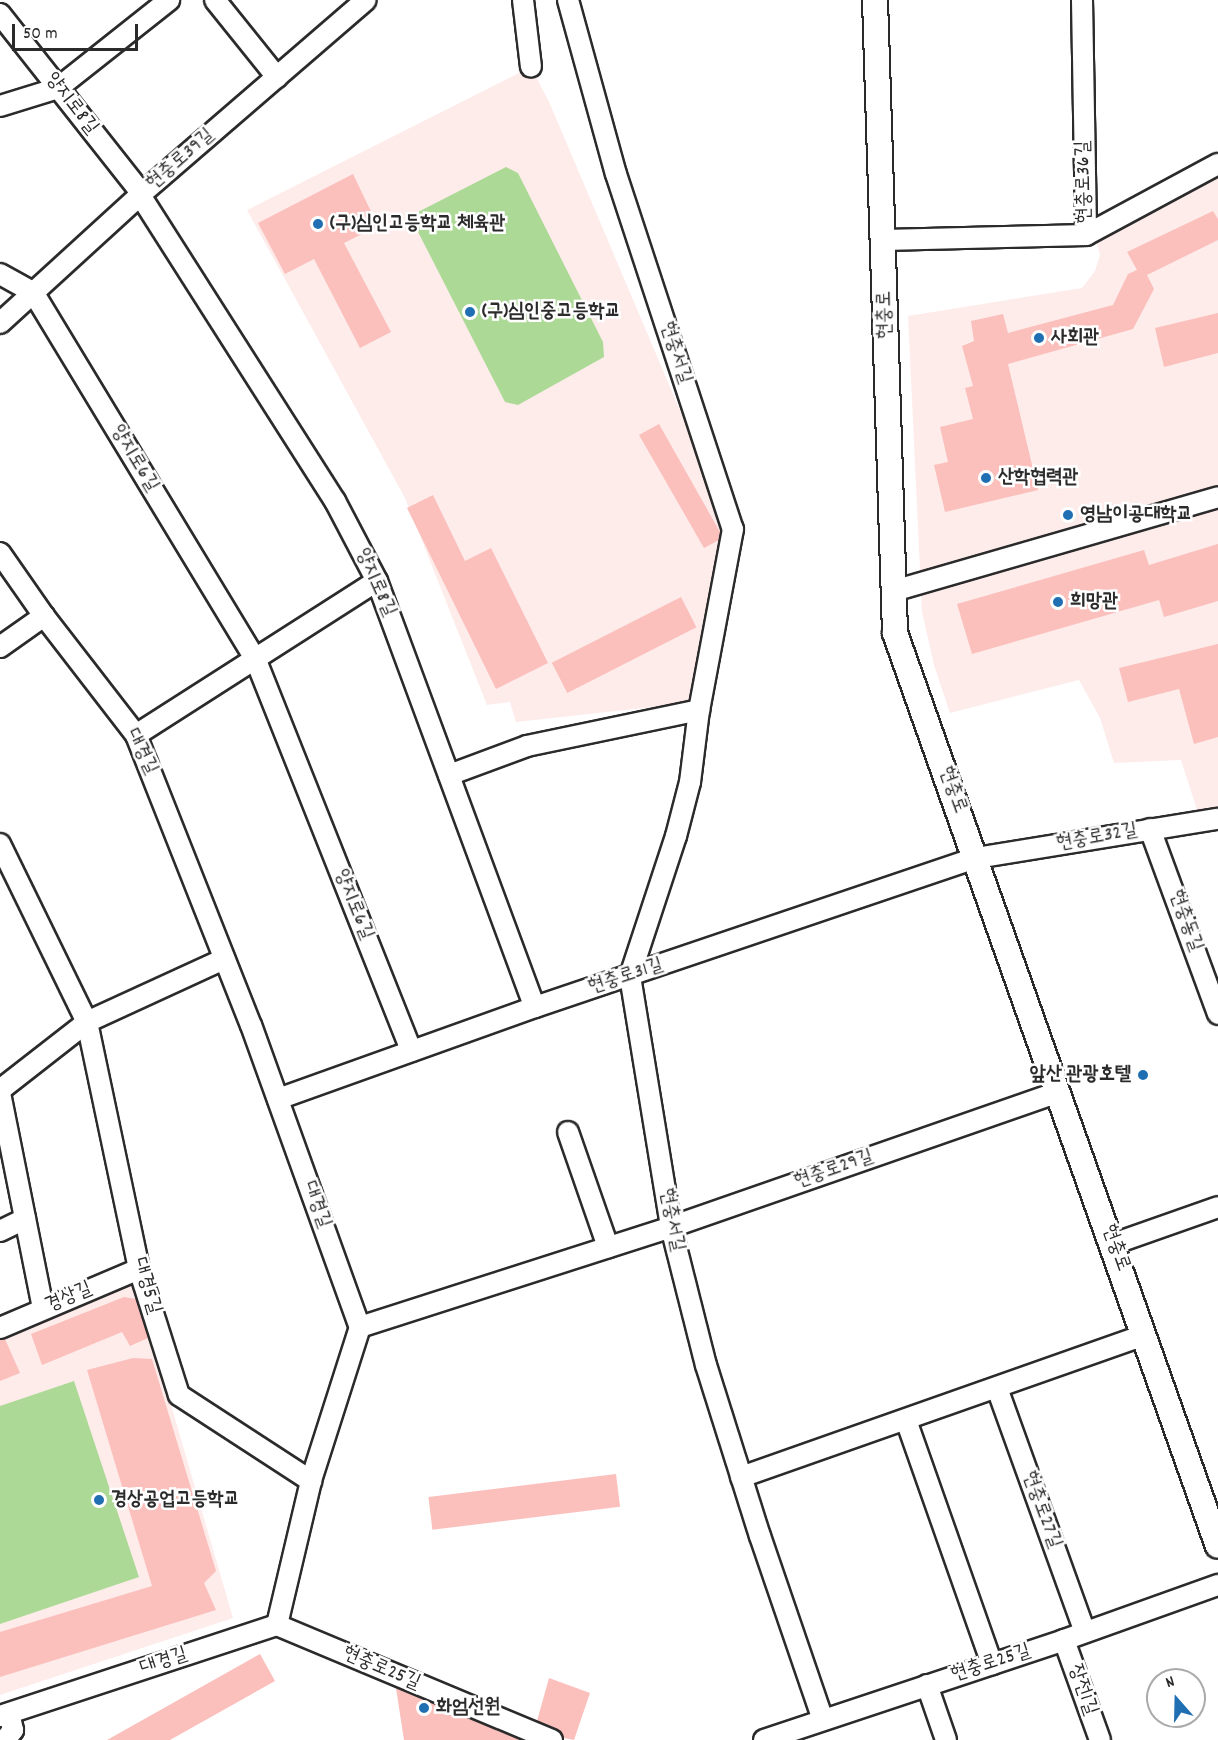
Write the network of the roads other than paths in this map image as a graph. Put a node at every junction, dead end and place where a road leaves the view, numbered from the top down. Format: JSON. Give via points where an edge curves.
{"nodes":[{"id":1,"x":169,"y":0,"type":"edge"},
{"id":2,"x":214,"y":0,"type":"edge"},
{"id":3,"x":366,"y":0,"type":"edge"},
{"id":4,"x":523,"y":0,"type":"edge"},
{"id":5,"x":568,"y":0,"type":"edge"},
{"id":6,"x":875,"y":0,"type":"edge"},
{"id":7,"x":1082,"y":0,"type":"edge"},
{"id":8,"x":0,"y":14,"type":"edge"},
{"id":9,"x":531,"y":67,"type":"dead end"},
{"id":10,"x":277,"y":77,"type":"junction"},
{"id":11,"x":58,"y":88,"type":"junction"},
{"id":12,"x":0,"y":106,"type":"edge"},
{"id":13,"x":1218,"y":164,"type":"edge"},
{"id":14,"x":141,"y":194,"type":"junction"},
{"id":15,"x":1086,"y":235,"type":"junction"},
{"id":16,"x":884,"y":240,"type":"junction"},
{"id":17,"x":0,"y":274,"type":"edge"},
{"id":18,"x":33,"y":292,"type":"junction"},
{"id":19,"x":0,"y":323,"type":"edge"},
{"id":20,"x":1218,"y":497,"type":"edge"},
{"id":21,"x":0,"y":553,"type":"edge"},
{"id":22,"x":377,"y":581,"type":"junction"},
{"id":23,"x":893,"y":591,"type":"junction"},
{"id":24,"x":44,"y":616,"type":"junction"},
{"id":25,"x":0,"y":647,"type":"edge"},
{"id":26,"x":255,"y":658,"type":"junction"},
{"id":27,"x":699,"y":710,"type":"junction"},
{"id":28,"x":136,"y":735,"type":"junction"},
{"id":29,"x":449,"y":775,"type":"junction"},
{"id":30,"x":1218,"y":819,"type":"edge"},
{"id":31,"x":1150,"y":829,"type":"junction"},
{"id":32,"x":0,"y":844,"type":"edge"},
{"id":33,"x":976,"y":858,"type":"junction"},
{"id":34,"x":224,"y":959,"type":"junction"},
{"id":35,"x":630,"y":976,"type":"junction"},
{"id":36,"x":535,"y":1006,"type":"junction"},
{"id":37,"x":1218,"y":1014,"type":"edge"},
{"id":38,"x":87,"y":1022,"type":"junction"},
{"id":39,"x":411,"y":1051,"type":"junction"},
{"id":40,"x":0,"y":1091,"type":"edge"},
{"id":41,"x":1059,"y":1092,"type":"junction"},
{"id":42,"x":278,"y":1099,"type":"junction"},
{"id":43,"x":568,"y":1132,"type":"dead end"},
{"id":44,"x":1218,"y":1207,"type":"edge"},
{"id":45,"x":26,"y":1219,"type":"junction"},
{"id":46,"x":671,"y":1227,"type":"junction"},
{"id":47,"x":0,"y":1231,"type":"edge"},
{"id":48,"x":1113,"y":1244,"type":"junction"},
{"id":49,"x":608,"y":1247,"type":"junction"},
{"id":50,"x":139,"y":1269,"type":"junction"},
{"id":51,"x":44,"y":1308,"type":"junction"},
{"id":52,"x":360,"y":1327,"type":"junction"},
{"id":53,"x":0,"y":1328,"type":"edge"},
{"id":54,"x":1145,"y":1335,"type":"junction"},
{"id":55,"x":997,"y":1388,"type":"junction"},
{"id":56,"x":906,"y":1420,"type":"junction"},
{"id":57,"x":741,"y":1478,"type":"junction"},
{"id":58,"x":310,"y":1481,"type":"junction"},
{"id":59,"x":1218,"y":1546,"type":"edge"},
{"id":60,"x":1218,"y":1585,"type":"edge"},
{"id":61,"x":277,"y":1625,"type":"junction"},
{"id":62,"x":1085,"y":1632,"type":"junction"},
{"id":63,"x":1064,"y":1640,"type":"junction"},
{"id":64,"x":992,"y":1664,"type":"junction"},
{"id":65,"x":927,"y":1685,"type":"junction"},
{"id":66,"x":823,"y":1720,"type":"junction"},
{"id":67,"x":8,"y":1728,"type":"edge"},
{"id":68,"x":800,"y":1734,"type":"edge"},
{"id":69,"x":552,"y":1740,"type":"edge"},
{"id":70,"x":764,"y":1740,"type":"edge"},
{"id":71,"x":946,"y":1740,"type":"edge"},
{"id":72,"x":1100,"y":1740,"type":"edge"}],
"edges":[{"from":1,"to":11,"type":"street"},
{"from":2,"to":10,"type":"street"},
{"from":3,"to":10,"type":"street","name":"현충로39길"},
{"from":4,"to":9,"type":"street"},
{"from":5,"to":27,"type":"street","name":"현충서길","via":[[616,174],[733,529]]},
{"from":6,"to":16,"type":"main road","name":"현충로"},
{"from":7,"to":15,"type":"street","name":"현충로36길"},
{"from":8,"to":11,"type":"street","name":"양지로8길"},
{"from":10,"to":14,"type":"street","name":"현충로39길"},
{"from":11,"to":12,"type":"street"},
{"from":11,"to":14,"type":"street","name":"양지로8길"},
{"from":13,"to":15,"type":"street"},
{"from":14,"to":18,"type":"street","name":"현충로39길"},
{"from":14,"to":22,"type":"street","name":"양지로8길","via":[[334,501]]},
{"from":15,"to":16,"type":"street","name":"현충로36길"},
{"from":16,"to":23,"type":"main road","name":"현충로"},
{"from":17,"to":18,"type":"street"},
{"from":18,"to":19,"type":"street","name":"현충로39길"},
{"from":18,"to":26,"type":"street","name":"양지로6길"},
{"from":20,"to":23,"type":"street"},
{"from":21,"to":24,"type":"street","name":"대경길"},
{"from":22,"to":26,"type":"street"},
{"from":22,"to":29,"type":"street","name":"양지로8길"},
{"from":23,"to":33,"type":"main road","name":"현충로","via":[[895,633]]},
{"from":24,"to":25,"type":"street"},
{"from":24,"to":28,"type":"street","name":"대경길"},
{"from":26,"to":28,"type":"street"},
{"from":26,"to":39,"type":"street","name":"양지로6길"},
{"from":27,"to":29,"type":"street","via":[[527,746]]},
{"from":27,"to":35,"type":"street","name":"현충서길","via":[[690,782],[676,836]]},
{"from":28,"to":34,"type":"street","name":"대경길"},
{"from":29,"to":36,"type":"street","name":"양지로8길"},
{"from":30,"to":31,"type":"street","name":"현충로32길"},
{"from":31,"to":33,"type":"street","name":"현충로32길"},
{"from":31,"to":37,"type":"street","name":"현충동길"},
{"from":32,"to":38,"type":"street","name":"대경5길"},
{"from":33,"to":35,"type":"street","name":"현충로31길"},
{"from":33,"to":41,"type":"main road","name":"현충로"},
{"from":34,"to":38,"type":"street"},
{"from":34,"to":42,"type":"street","name":"대경길"},
{"from":35,"to":36,"type":"street","name":"현충로31길"},
{"from":35,"to":46,"type":"street","name":"현충서길"},
{"from":36,"to":39,"type":"street","name":"현충로31길"},
{"from":38,"to":40,"type":"street"},
{"from":38,"to":50,"type":"street","name":"대경5길"},
{"from":39,"to":42,"type":"street","name":"현충로31길"},
{"from":40,"to":45,"type":"street"},
{"from":41,"to":46,"type":"street","name":"현충로29길"},
{"from":41,"to":48,"type":"main road","name":"현충로"},
{"from":42,"to":52,"type":"street","name":"대경길"},
{"from":43,"to":49,"type":"street"},
{"from":44,"to":48,"type":"street"},
{"from":45,"to":47,"type":"street"},
{"from":45,"to":51,"type":"street"},
{"from":46,"to":49,"type":"street","name":"현충로29길"},
{"from":46,"to":57,"type":"street","name":"현충서길","via":[[706,1365]]},
{"from":48,"to":54,"type":"main road","name":"현충로"},
{"from":49,"to":52,"type":"street","name":"현충로29길"},
{"from":50,"to":51,"type":"street","name":"경상길"},
{"from":50,"to":58,"type":"street","name":"대경5길","via":[[179,1395]]},
{"from":51,"to":53,"type":"street","name":"경상길"},
{"from":52,"to":58,"type":"street"},
{"from":54,"to":55,"type":"street"},
{"from":54,"to":59,"type":"main road","name":"현충로"},
{"from":55,"to":56,"type":"street"},
{"from":55,"to":62,"type":"street","name":"현충로27길"},
{"from":56,"to":57,"type":"street"},
{"from":56,"to":64,"type":"street"},
{"from":57,"to":66,"type":"street","name":"현충서길"},
{"from":58,"to":61,"type":"street"},
{"from":60,"to":62,"type":"street","name":"현충로25길"},
{"from":61,"to":67,"type":"street","name":"대경길"},
{"from":61,"to":69,"type":"street","name":"현충로25길"},
{"from":62,"to":63,"type":"street","name":"현충로25길"},
{"from":63,"to":64,"type":"street","name":"현충로25길"},
{"from":63,"to":72,"type":"street","name":"장전1길"},
{"from":64,"to":65,"type":"street","name":"현충로25길"},
{"from":65,"to":66,"type":"street","name":"현충로25길"},
{"from":65,"to":71,"type":"street"},
{"from":66,"to":68,"type":"street","name":"현충로25길"},
{"from":68,"to":70,"type":"street","name":"현충로25길"}]}
